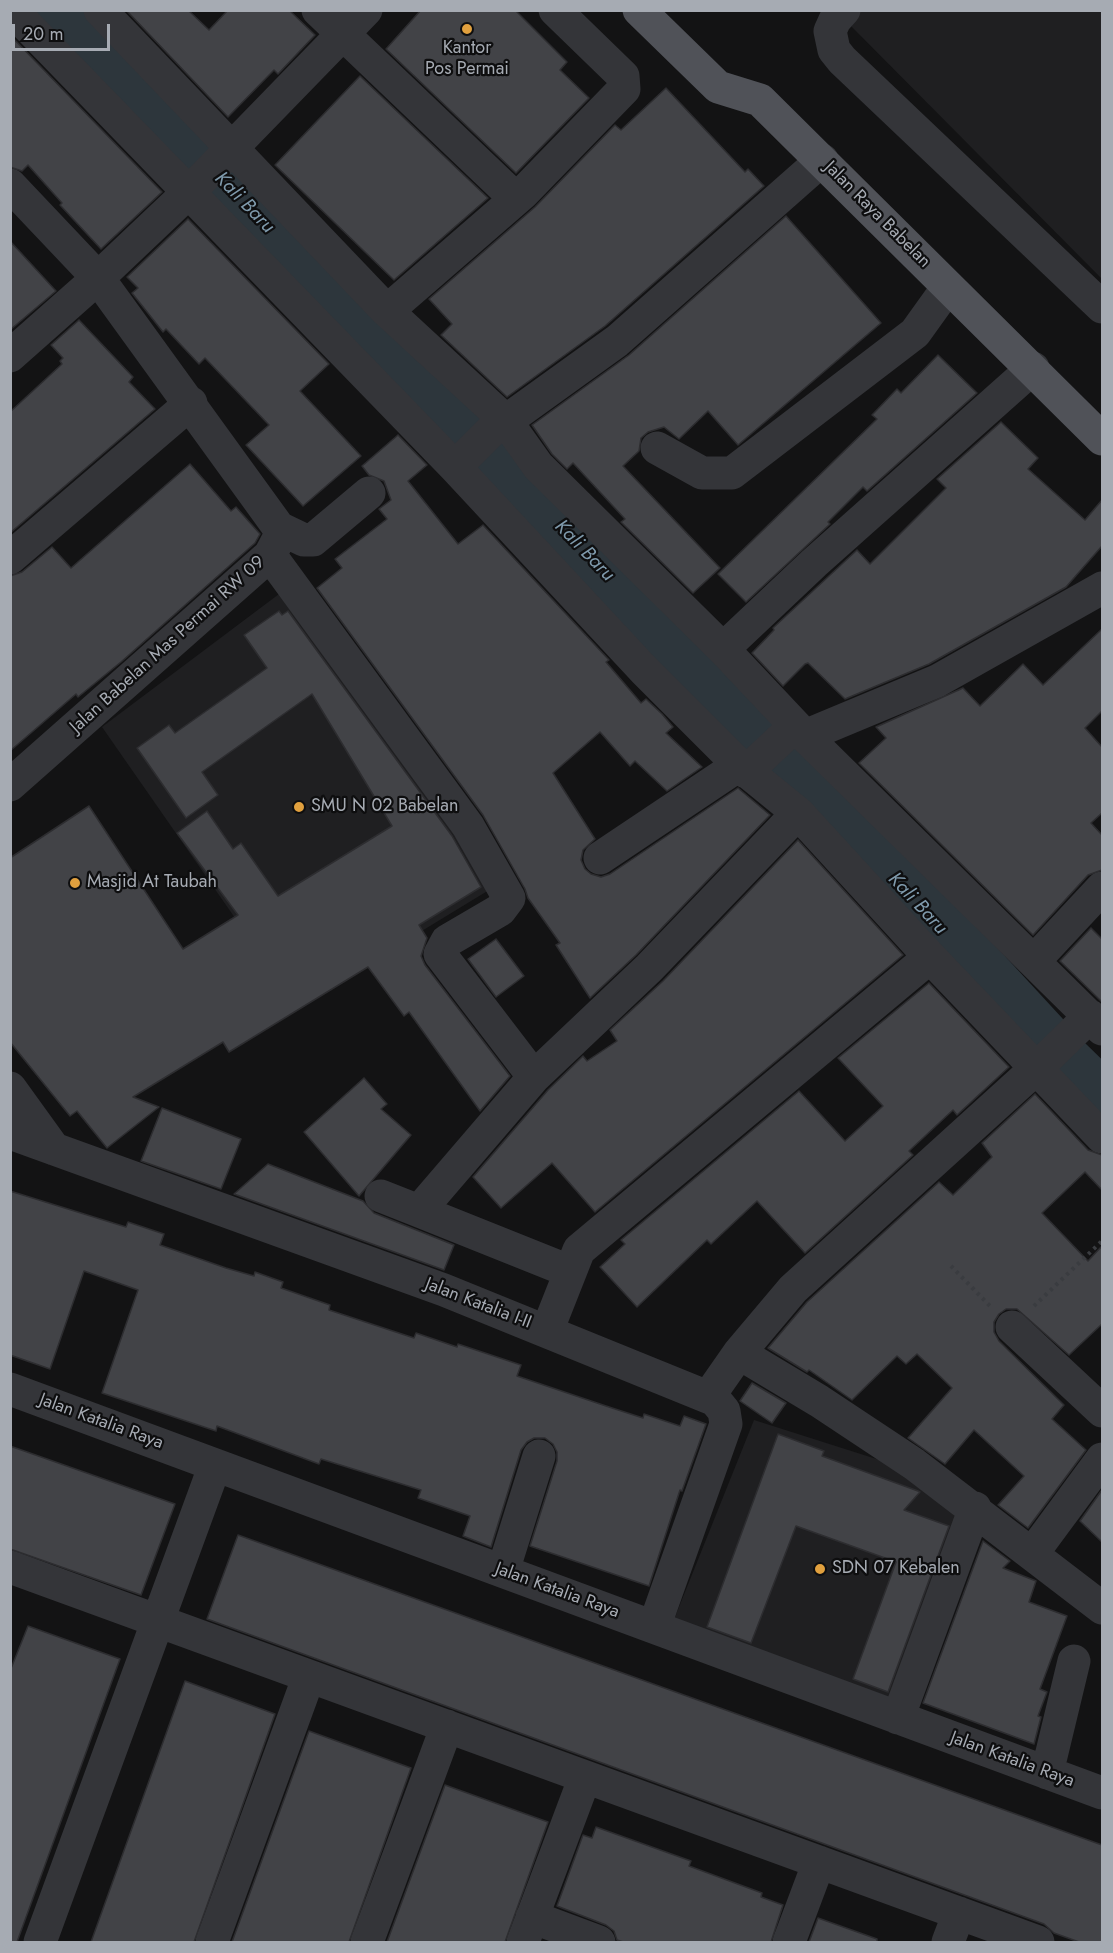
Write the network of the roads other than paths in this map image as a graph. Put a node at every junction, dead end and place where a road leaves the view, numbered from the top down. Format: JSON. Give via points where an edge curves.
{"nodes":[{"id":1,"x":12,"y":10,"type":"edge"},
{"id":2,"x":100,"y":10,"type":"edge"},
{"id":3,"x":318,"y":10,"type":"edge"},
{"id":4,"x":366,"y":10,"type":"edge"},
{"id":5,"x":555,"y":10,"type":"edge"},
{"id":6,"x":639,"y":10,"type":"edge"},
{"id":7,"x":844,"y":10,"type":"edge"},
{"id":8,"x":342,"y":34,"type":"junction"},
{"id":9,"x":229,"y":150,"type":"junction"},
{"id":10,"x":822,"y":160,"type":"junction"},
{"id":11,"x":10,"y":185,"type":"edge"},
{"id":12,"x":191,"y":189,"type":"junction"},
{"id":13,"x":514,"y":198,"type":"junction"},
{"id":14,"x":98,"y":278,"type":"junction"},
{"id":15,"x":948,"y":286,"type":"junction"},
{"id":16,"x":1102,"y":308,"type":"edge"},
{"id":17,"x":387,"y":311,"type":"junction"},
{"id":18,"x":10,"y":356,"type":"edge"},
{"id":19,"x":1033,"y":368,"type":"junction"},
{"id":20,"x":191,"y":403,"type":"junction"},
{"id":21,"x":502,"y":423,"type":"junction"},
{"id":22,"x":1102,"y":439,"type":"edge"},
{"id":23,"x":657,"y":448,"type":"dead end"},
{"id":24,"x":458,"y":463,"type":"junction"},
{"id":25,"x":369,"y":493,"type":"dead end"},
{"id":26,"x":274,"y":541,"type":"junction"},
{"id":27,"x":10,"y":558,"type":"edge"},
{"id":28,"x":1102,"y":588,"type":"edge"},
{"id":29,"x":723,"y":649,"type":"junction"},
{"id":30,"x":798,"y":730,"type":"junction"},
{"id":31,"x":746,"y":768,"type":"junction"},
{"id":32,"x":10,"y":785,"type":"edge"},
{"id":33,"x":798,"y":813,"type":"junction"},
{"id":34,"x":600,"y":858,"type":"dead end"},
{"id":35,"x":1102,"y":888,"type":"edge"},
{"id":36,"x":930,"y":957,"type":"junction"},
{"id":37,"x":1034,"y":961,"type":"junction"},
{"id":38,"x":1087,"y":1027,"type":"edge"},
{"id":39,"x":1039,"y":1066,"type":"junction"},
{"id":40,"x":534,"y":1077,"type":"junction"},
{"id":41,"x":10,"y":1088,"type":"edge"},
{"id":42,"x":10,"y":1134,"type":"edge"},
{"id":43,"x":1102,"y":1137,"type":"edge"},
{"id":44,"x":54,"y":1149,"type":"junction"},
{"id":45,"x":381,"y":1196,"type":"dead end"},
{"id":46,"x":419,"y":1211,"type":"junction"},
{"id":47,"x":569,"y":1271,"type":"junction"},
{"id":48,"x":1012,"y":1327,"type":"road end"},
{"id":49,"x":547,"y":1331,"type":"junction"},
{"id":50,"x":738,"y":1353,"type":"junction"},
{"id":51,"x":10,"y":1389,"type":"edge"},
{"id":52,"x":709,"y":1396,"type":"junction"},
{"id":53,"x":1102,"y":1411,"type":"edge"},
{"id":54,"x":539,"y":1456,"type":"dead end"},
{"id":55,"x":1102,"y":1459,"type":"edge"},
{"id":56,"x":215,"y":1465,"type":"junction"},
{"id":57,"x":975,"y":1508,"type":"junction"},
{"id":58,"x":1032,"y":1554,"type":"junction"},
{"id":59,"x":10,"y":1567,"type":"edge"},
{"id":60,"x":503,"y":1571,"type":"junction"},
{"id":61,"x":1102,"y":1608,"type":"edge"},
{"id":62,"x":159,"y":1621,"type":"junction"},
{"id":63,"x":654,"y":1627,"type":"junction"},
{"id":64,"x":1074,"y":1661,"type":"dead end"},
{"id":65,"x":309,"y":1676,"type":"junction"},
{"id":66,"x":898,"y":1718,"type":"junction"},
{"id":67,"x":447,"y":1726,"type":"junction"},
{"id":68,"x":1047,"y":1773,"type":"junction"},
{"id":69,"x":585,"y":1777,"type":"junction"},
{"id":70,"x":1102,"y":1793,"type":"edge"},
{"id":71,"x":819,"y":1863,"type":"junction"},
{"id":72,"x":953,"y":1928,"type":"edge"},
{"id":73,"x":527,"y":1930,"type":"edge"},
{"id":74,"x":40,"y":1942,"type":"edge"},
{"id":75,"x":212,"y":1942,"type":"edge"},
{"id":76,"x":367,"y":1942,"type":"edge"},
{"id":77,"x":599,"y":1942,"type":"edge"},
{"id":78,"x":789,"y":1942,"type":"edge"},
{"id":79,"x":1038,"y":1942,"type":"edge"}],
"edges":[{"from":1,"to":12,"type":"street"},
{"from":2,"to":9,"type":"street"},
{"from":3,"to":8,"type":"street"},
{"from":4,"to":8,"type":"street"},
{"from":5,"to":13,"type":"street","via":[[623,76],[625,85]]},
{"from":6,"to":10,"type":"main road","name":"Jalan Raya Babelan","via":[[718,87],[760,100]]},
{"from":7,"to":16,"type":"street","via":[[830,31],[834,50],[842,60]]},
{"from":8,"to":9,"type":"street"},
{"from":8,"to":13,"type":"street"},
{"from":9,"to":12,"type":"street"},
{"from":9,"to":17,"type":"street"},
{"from":10,"to":15,"type":"main road","name":"Jalan Raya Babelan"},
{"from":10,"to":21,"type":"street","via":[[617,341]]},
{"from":11,"to":14,"type":"street"},
{"from":12,"to":14,"type":"street"},
{"from":12,"to":24,"type":"street"},
{"from":13,"to":17,"type":"street"},
{"from":14,"to":18,"type":"street"},
{"from":14,"to":20,"type":"street"},
{"from":15,"to":19,"type":"main road","name":"Jalan Raya Babelan"},
{"from":15,"to":23,"type":"street","via":[[915,333],[732,473],[702,472]]},
{"from":17,"to":21,"type":"street"},
{"from":19,"to":22,"type":"main road","name":"Jalan Raya Babelan"},
{"from":19,"to":29,"type":"street"},
{"from":20,"to":26,"type":"street"},
{"from":20,"to":27,"type":"street"},
{"from":21,"to":24,"type":"street"},
{"from":21,"to":29,"type":"street","via":[[538,466]]},
{"from":24,"to":31,"type":"street","via":[[644,670]]},
{"from":25,"to":26,"type":"street","via":[[314,540]]},
{"from":26,"to":32,"type":"street","name":"Jalan Babelan Mas Permai RW 09"},
{"from":26,"to":40,"type":"street","via":[[468,826],[509,898],[501,910],[447,941],[440,954]]},
{"from":28,"to":30,"type":"street","via":[[937,681]]},
{"from":29,"to":30,"type":"street"},
{"from":30,"to":31,"type":"street"},
{"from":30,"to":37,"type":"street"},
{"from":31,"to":33,"type":"street"},
{"from":31,"to":34,"type":"street"},
{"from":33,"to":36,"type":"street"},
{"from":33,"to":40,"type":"street","via":[[649,968]]},
{"from":35,"to":37,"type":"street"},
{"from":36,"to":39,"type":"street"},
{"from":36,"to":47,"type":"street","via":[[579,1250]]},
{"from":37,"to":38,"type":"street"},
{"from":38,"to":39,"type":"street"},
{"from":39,"to":43,"type":"street"},
{"from":39,"to":50,"type":"street","via":[[793,1289]]},
{"from":40,"to":46,"type":"street"},
{"from":41,"to":44,"type":"street"},
{"from":42,"to":44,"type":"street","name":"Jalan Katalia I-II"},
{"from":44,"to":49,"type":"street","name":"Jalan Katalia I-II"},
{"from":45,"to":46,"type":"street"},
{"from":46,"to":47,"type":"street"},
{"from":47,"to":49,"type":"street"},
{"from":48,"to":53,"type":"street"},
{"from":49,"to":52,"type":"street","name":"Jalan Katalia I-II"},
{"from":50,"to":52,"type":"street"},
{"from":50,"to":57,"type":"street","via":[[863,1429]]},
{"from":51,"to":56,"type":"street","name":"Jalan Katalia Raya"},
{"from":52,"to":63,"type":"street","via":[[724,1411],[726,1424]]},
{"from":54,"to":60,"type":"street"},
{"from":55,"to":58,"type":"street"},
{"from":56,"to":60,"type":"street","name":"Jalan Katalia Raya"},
{"from":56,"to":62,"type":"street"},
{"from":57,"to":58,"type":"street"},
{"from":57,"to":66,"type":"street"},
{"from":58,"to":61,"type":"street"},
{"from":59,"to":62,"type":"street"},
{"from":60,"to":63,"type":"street","name":"Jalan Katalia Raya"},
{"from":62,"to":65,"type":"street"},
{"from":62,"to":74,"type":"street"},
{"from":63,"to":66,"type":"street","name":"Jalan Katalia Raya"},
{"from":64,"to":68,"type":"street"},
{"from":65,"to":67,"type":"street"},
{"from":65,"to":75,"type":"street"},
{"from":66,"to":68,"type":"street","name":"Jalan Katalia Raya"},
{"from":67,"to":69,"type":"street"},
{"from":67,"to":76,"type":"street"},
{"from":68,"to":70,"type":"street","name":"Jalan Katalia Raya"},
{"from":69,"to":71,"type":"street"},
{"from":69,"to":73,"type":"street"},
{"from":71,"to":72,"type":"street"},
{"from":71,"to":78,"type":"street"},
{"from":72,"to":79,"type":"street"},
{"from":73,"to":77,"type":"street"}]}
